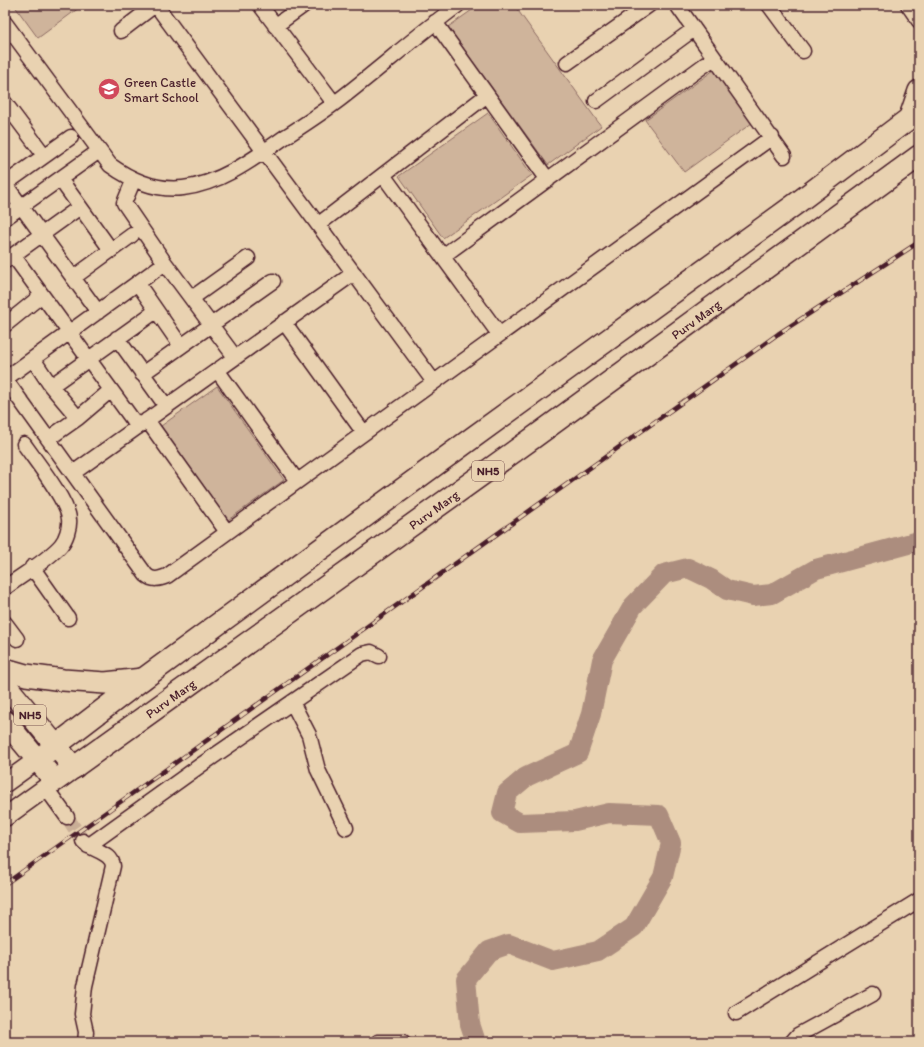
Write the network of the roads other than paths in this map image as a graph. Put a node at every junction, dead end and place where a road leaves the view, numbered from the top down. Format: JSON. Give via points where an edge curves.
{"nodes":[{"id":1,"x":156,"y":5,"type":"edge"},
{"id":2,"x":260,"y":5,"type":"edge"},
{"id":3,"x":304,"y":5,"type":"edge"},
{"id":4,"x":458,"y":5,"type":"edge"},
{"id":5,"x":649,"y":5,"type":"edge"},
{"id":6,"x":677,"y":5,"type":"edge"},
{"id":7,"x":769,"y":5,"type":"edge"},
{"id":8,"x":908,"y":5,"type":"edge"},
{"id":9,"x":919,"y":21,"type":"edge"},
{"id":10,"x":435,"y":22,"type":"junction"},
{"id":11,"x":5,"y":23,"type":"edge"},
{"id":12,"x":275,"y":26,"type":"junction"},
{"id":13,"x":694,"y":29,"type":"junction"},
{"id":14,"x":121,"y":30,"type":"dead end"},
{"id":15,"x":803,"y":51,"type":"dead end"},
{"id":16,"x":714,"y":58,"type":"junction"},
{"id":17,"x":567,"y":63,"type":"dead end"},
{"id":18,"x":919,"y":91,"type":"edge"},
{"id":19,"x":487,"y":95,"type":"junction"},
{"id":20,"x":596,"y":101,"type":"dead end"},
{"id":21,"x":5,"y":103,"type":"edge"},
{"id":22,"x":334,"y":103,"type":"junction"},
{"id":23,"x":914,"y":114,"type":"edge"},
{"id":24,"x":10,"y":119,"type":"edge"},
{"id":25,"x":71,"y":137,"type":"dead end"},
{"id":26,"x":772,"y":137,"type":"junction"},
{"id":27,"x":98,"y":151,"type":"junction"},
{"id":28,"x":265,"y":151,"type":"junction"},
{"id":29,"x":42,"y":156,"type":"junction"},
{"id":30,"x":784,"y":156,"type":"dead end"},
{"id":31,"x":919,"y":156,"type":"edge"},
{"id":32,"x":383,"y":175,"type":"junction"},
{"id":33,"x":60,"y":179,"type":"junction"},
{"id":34,"x":134,"y":179,"type":"junction"},
{"id":35,"x":548,"y":180,"type":"junction"},
{"id":36,"x":5,"y":184,"type":"edge"},
{"id":37,"x":21,"y":206,"type":"junction"},
{"id":38,"x":80,"y":207,"type":"junction"},
{"id":39,"x":5,"y":218,"type":"edge"},
{"id":40,"x":319,"y":224,"type":"junction"},
{"id":41,"x":42,"y":234,"type":"junction"},
{"id":42,"x":132,"y":235,"type":"dead end"},
{"id":43,"x":111,"y":250,"type":"junction"},
{"id":44,"x":443,"y":256,"type":"junction"},
{"id":45,"x":9,"y":258,"type":"edge"},
{"id":46,"x":248,"y":258,"type":"dead end"},
{"id":47,"x":165,"y":263,"type":"junction"},
{"id":48,"x":354,"y":272,"type":"junction"},
{"id":49,"x":72,"y":278,"type":"junction"},
{"id":50,"x":273,"y":281,"type":"dead end"},
{"id":51,"x":138,"y":284,"type":"junction"},
{"id":52,"x":42,"y":295,"type":"junction"},
{"id":53,"x":192,"y":298,"type":"junction"},
{"id":54,"x":156,"y":310,"type":"junction"},
{"id":55,"x":98,"y":312,"type":"junction"},
{"id":56,"x":284,"y":322,"type":"junction"},
{"id":57,"x":6,"y":324,"type":"edge"},
{"id":58,"x":212,"y":324,"type":"junction"},
{"id":59,"x":70,"y":332,"type":"junction"},
{"id":60,"x":499,"y":334,"type":"junction"},
{"id":61,"x":117,"y":338,"type":"junction"},
{"id":62,"x":181,"y":346,"type":"junction"},
{"id":63,"x":235,"y":357,"type":"junction"},
{"id":64,"x":33,"y":359,"type":"junction"},
{"id":65,"x":89,"y":359,"type":"junction"},
{"id":66,"x":217,"y":370,"type":"junction"},
{"id":67,"x":142,"y":374,"type":"junction"},
{"id":68,"x":5,"y":379,"type":"edge"},
{"id":69,"x":434,"y":382,"type":"junction"},
{"id":70,"x":51,"y":386,"type":"junction"},
{"id":71,"x":111,"y":390,"type":"junction"},
{"id":72,"x":166,"y":406,"type":"junction"},
{"id":73,"x":78,"y":418,"type":"junction"},
{"id":74,"x":142,"y":424,"type":"junction"},
{"id":75,"x":364,"y":433,"type":"junction"},
{"id":76,"x":48,"y":439,"type":"junction"},
{"id":77,"x":24,"y":444,"type":"dead end"},
{"id":78,"x":72,"y":473,"type":"junction"},
{"id":79,"x":297,"y":481,"type":"junction"},
{"id":80,"x":227,"y":532,"type":"junction"},
{"id":81,"x":32,"y":567,"type":"junction"},
{"id":82,"x":5,"y":588,"type":"edge"},
{"id":83,"x":68,"y":618,"type":"dead end"},
{"id":84,"x":5,"y":623,"type":"edge"},
{"id":85,"x":17,"y":639,"type":"dead end"},
{"id":86,"x":379,"y":656,"type":"dead end"},
{"id":87,"x":5,"y":669,"type":"edge"},
{"id":88,"x":143,"y":679,"type":"junction"},
{"id":89,"x":5,"y":684,"type":"edge"},
{"id":90,"x":292,"y":702,"type":"junction"},
{"id":91,"x":5,"y":721,"type":"edge"},
{"id":92,"x":55,"y":745,"type":"junction"},
{"id":93,"x":37,"y":760,"type":"junction"},
{"id":94,"x":74,"y":768,"type":"junction"},
{"id":95,"x":5,"y":783,"type":"edge"},
{"id":96,"x":50,"y":785,"type":"junction"},
{"id":97,"x":5,"y":817,"type":"edge"},
{"id":98,"x":67,"y":818,"type":"tunnel mouth"},
{"id":99,"x":346,"y":828,"type":"dead end"},
{"id":100,"x":919,"y":900,"type":"edge"},
{"id":101,"x":873,"y":994,"type":"dead end"},
{"id":102,"x":736,"y":1013,"type":"dead end"},
{"id":103,"x":85,"y":1042,"type":"edge"},
{"id":104,"x":378,"y":1042,"type":"edge"},
{"id":105,"x":403,"y":1042,"type":"edge"},
{"id":106,"x":792,"y":1042,"type":"edge"}],
"edges":[{"from":1,"to":14,"type":"street"},
{"from":1,"to":28,"type":"street"},
{"from":2,"to":12,"type":"street"},
{"from":3,"to":12,"type":"street"},
{"from":4,"to":10,"type":"street"},
{"from":5,"to":17,"type":"street"},
{"from":6,"to":13,"type":"street"},
{"from":7,"to":15,"type":"street"},
{"from":8,"to":9,"type":"street"},
{"from":10,"to":19,"type":"street"},
{"from":10,"to":22,"type":"street"},
{"from":11,"to":27,"type":"street"},
{"from":12,"to":22,"type":"street"},
{"from":13,"to":16,"type":"street"},
{"from":13,"to":20,"type":"street"},
{"from":16,"to":26,"type":"street"},
{"from":16,"to":35,"type":"street"},
{"from":18,"to":23,"type":"highway"},
{"from":19,"to":32,"type":"street"},
{"from":19,"to":35,"type":"street"},
{"from":21,"to":24,"type":"street"},
{"from":22,"to":28,"type":"street"},
{"from":23,"to":88,"type":"highway","number":"NH5","via":[[797,203]]},
{"from":24,"to":29,"type":"street","via":[[41,151]]},
{"from":25,"to":29,"type":"street"},
{"from":26,"to":30,"type":"street"},
{"from":26,"to":60,"type":"street"},
{"from":27,"to":33,"type":"street"},
{"from":27,"to":34,"type":"street","via":[[110,165]]},
{"from":28,"to":34,"type":"street","via":[[214,180],[196,186],[160,188]]},
{"from":28,"to":40,"type":"street"},
{"from":29,"to":36,"type":"street","via":[[39,161]]},
{"from":31,"to":94,"type":"highway","name":"Purv Marg","number":"NH5","via":[[527,443]]},
{"from":32,"to":40,"type":"street"},
{"from":32,"to":44,"type":"street"},
{"from":33,"to":37,"type":"street"},
{"from":33,"to":38,"type":"street"},
{"from":34,"to":47,"type":"street","via":[[124,203]]},
{"from":35,"to":44,"type":"street"},
{"from":36,"to":37,"type":"street"},
{"from":37,"to":39,"type":"street"},
{"from":37,"to":41,"type":"street"},
{"from":38,"to":41,"type":"street"},
{"from":38,"to":43,"type":"street"},
{"from":40,"to":48,"type":"street"},
{"from":41,"to":45,"type":"street"},
{"from":41,"to":49,"type":"street"},
{"from":42,"to":43,"type":"street"},
{"from":43,"to":49,"type":"street"},
{"from":44,"to":60,"type":"street"},
{"from":45,"to":52,"type":"street"},
{"from":46,"to":53,"type":"street"},
{"from":47,"to":51,"type":"street"},
{"from":47,"to":53,"type":"street"},
{"from":48,"to":56,"type":"street"},
{"from":48,"to":69,"type":"street"},
{"from":49,"to":55,"type":"street"},
{"from":50,"to":58,"type":"street"},
{"from":51,"to":54,"type":"street"},
{"from":51,"to":55,"type":"street"},
{"from":52,"to":57,"type":"street"},
{"from":52,"to":59,"type":"street"},
{"from":53,"to":58,"type":"street"},
{"from":54,"to":61,"type":"street"},
{"from":54,"to":62,"type":"street"},
{"from":55,"to":59,"type":"street"},
{"from":56,"to":63,"type":"street"},
{"from":56,"to":75,"type":"street"},
{"from":58,"to":62,"type":"street"},
{"from":58,"to":63,"type":"street"},
{"from":59,"to":64,"type":"street"},
{"from":59,"to":65,"type":"street"},
{"from":60,"to":69,"type":"street"},
{"from":61,"to":65,"type":"street"},
{"from":61,"to":67,"type":"street"},
{"from":62,"to":67,"type":"street"},
{"from":63,"to":66,"type":"street"},
{"from":64,"to":68,"type":"street"},
{"from":64,"to":70,"type":"street"},
{"from":65,"to":70,"type":"street"},
{"from":65,"to":71,"type":"street"},
{"from":66,"to":72,"type":"street"},
{"from":66,"to":79,"type":"street"},
{"from":67,"to":72,"type":"street"},
{"from":68,"to":76,"type":"street"},
{"from":69,"to":75,"type":"street"},
{"from":70,"to":73,"type":"street"},
{"from":71,"to":73,"type":"street"},
{"from":71,"to":74,"type":"street"},
{"from":72,"to":74,"type":"street"},
{"from":73,"to":76,"type":"street"},
{"from":74,"to":78,"type":"street"},
{"from":74,"to":80,"type":"street"},
{"from":75,"to":79,"type":"street"},
{"from":76,"to":78,"type":"street"},
{"from":77,"to":81,"type":"street","via":[[64,502],[69,519],[62,544]]},
{"from":78,"to":80,"type":"street","via":[[150,578],[155,580],[167,576]]},
{"from":79,"to":80,"type":"street"},
{"from":81,"to":82,"type":"street"},
{"from":81,"to":83,"type":"street"},
{"from":84,"to":85,"type":"street"},
{"from":86,"to":90,"type":"street","via":[[371,652],[362,654]]},
{"from":87,"to":88,"type":"highway","via":[[26,675],[77,681],[105,683]]},
{"from":88,"to":92,"type":"highway","number":"NH5"},
{"from":89,"to":92,"type":"highway","number":"NH5"},
{"from":90,"to":99,"type":"street","via":[[304,723],[318,770]]},
{"from":90,"to":103,"type":"street","via":[[85,844],[109,856],[113,866],[85,986],[82,1014],[86,1032]]},
{"from":91,"to":93,"type":"highway","number":"NH5"},
{"from":92,"to":93,"type":"highway","number":"NH5"},
{"from":92,"to":94,"type":"highway","number":"NH5"},
{"from":93,"to":95,"type":"main road"},
{"from":93,"to":96,"type":"highway","number":"NH5"},
{"from":94,"to":96,"type":"highway","name":"Purv Marg","number":"NH5"},
{"from":96,"to":97,"type":"main road","name":"Purv Marg"},
{"from":96,"to":98,"type":"street"},
{"from":100,"to":102,"type":"street"},
{"from":101,"to":106,"type":"street","via":[[798,1035]]},
{"from":104,"to":105,"type":"street"}]}
